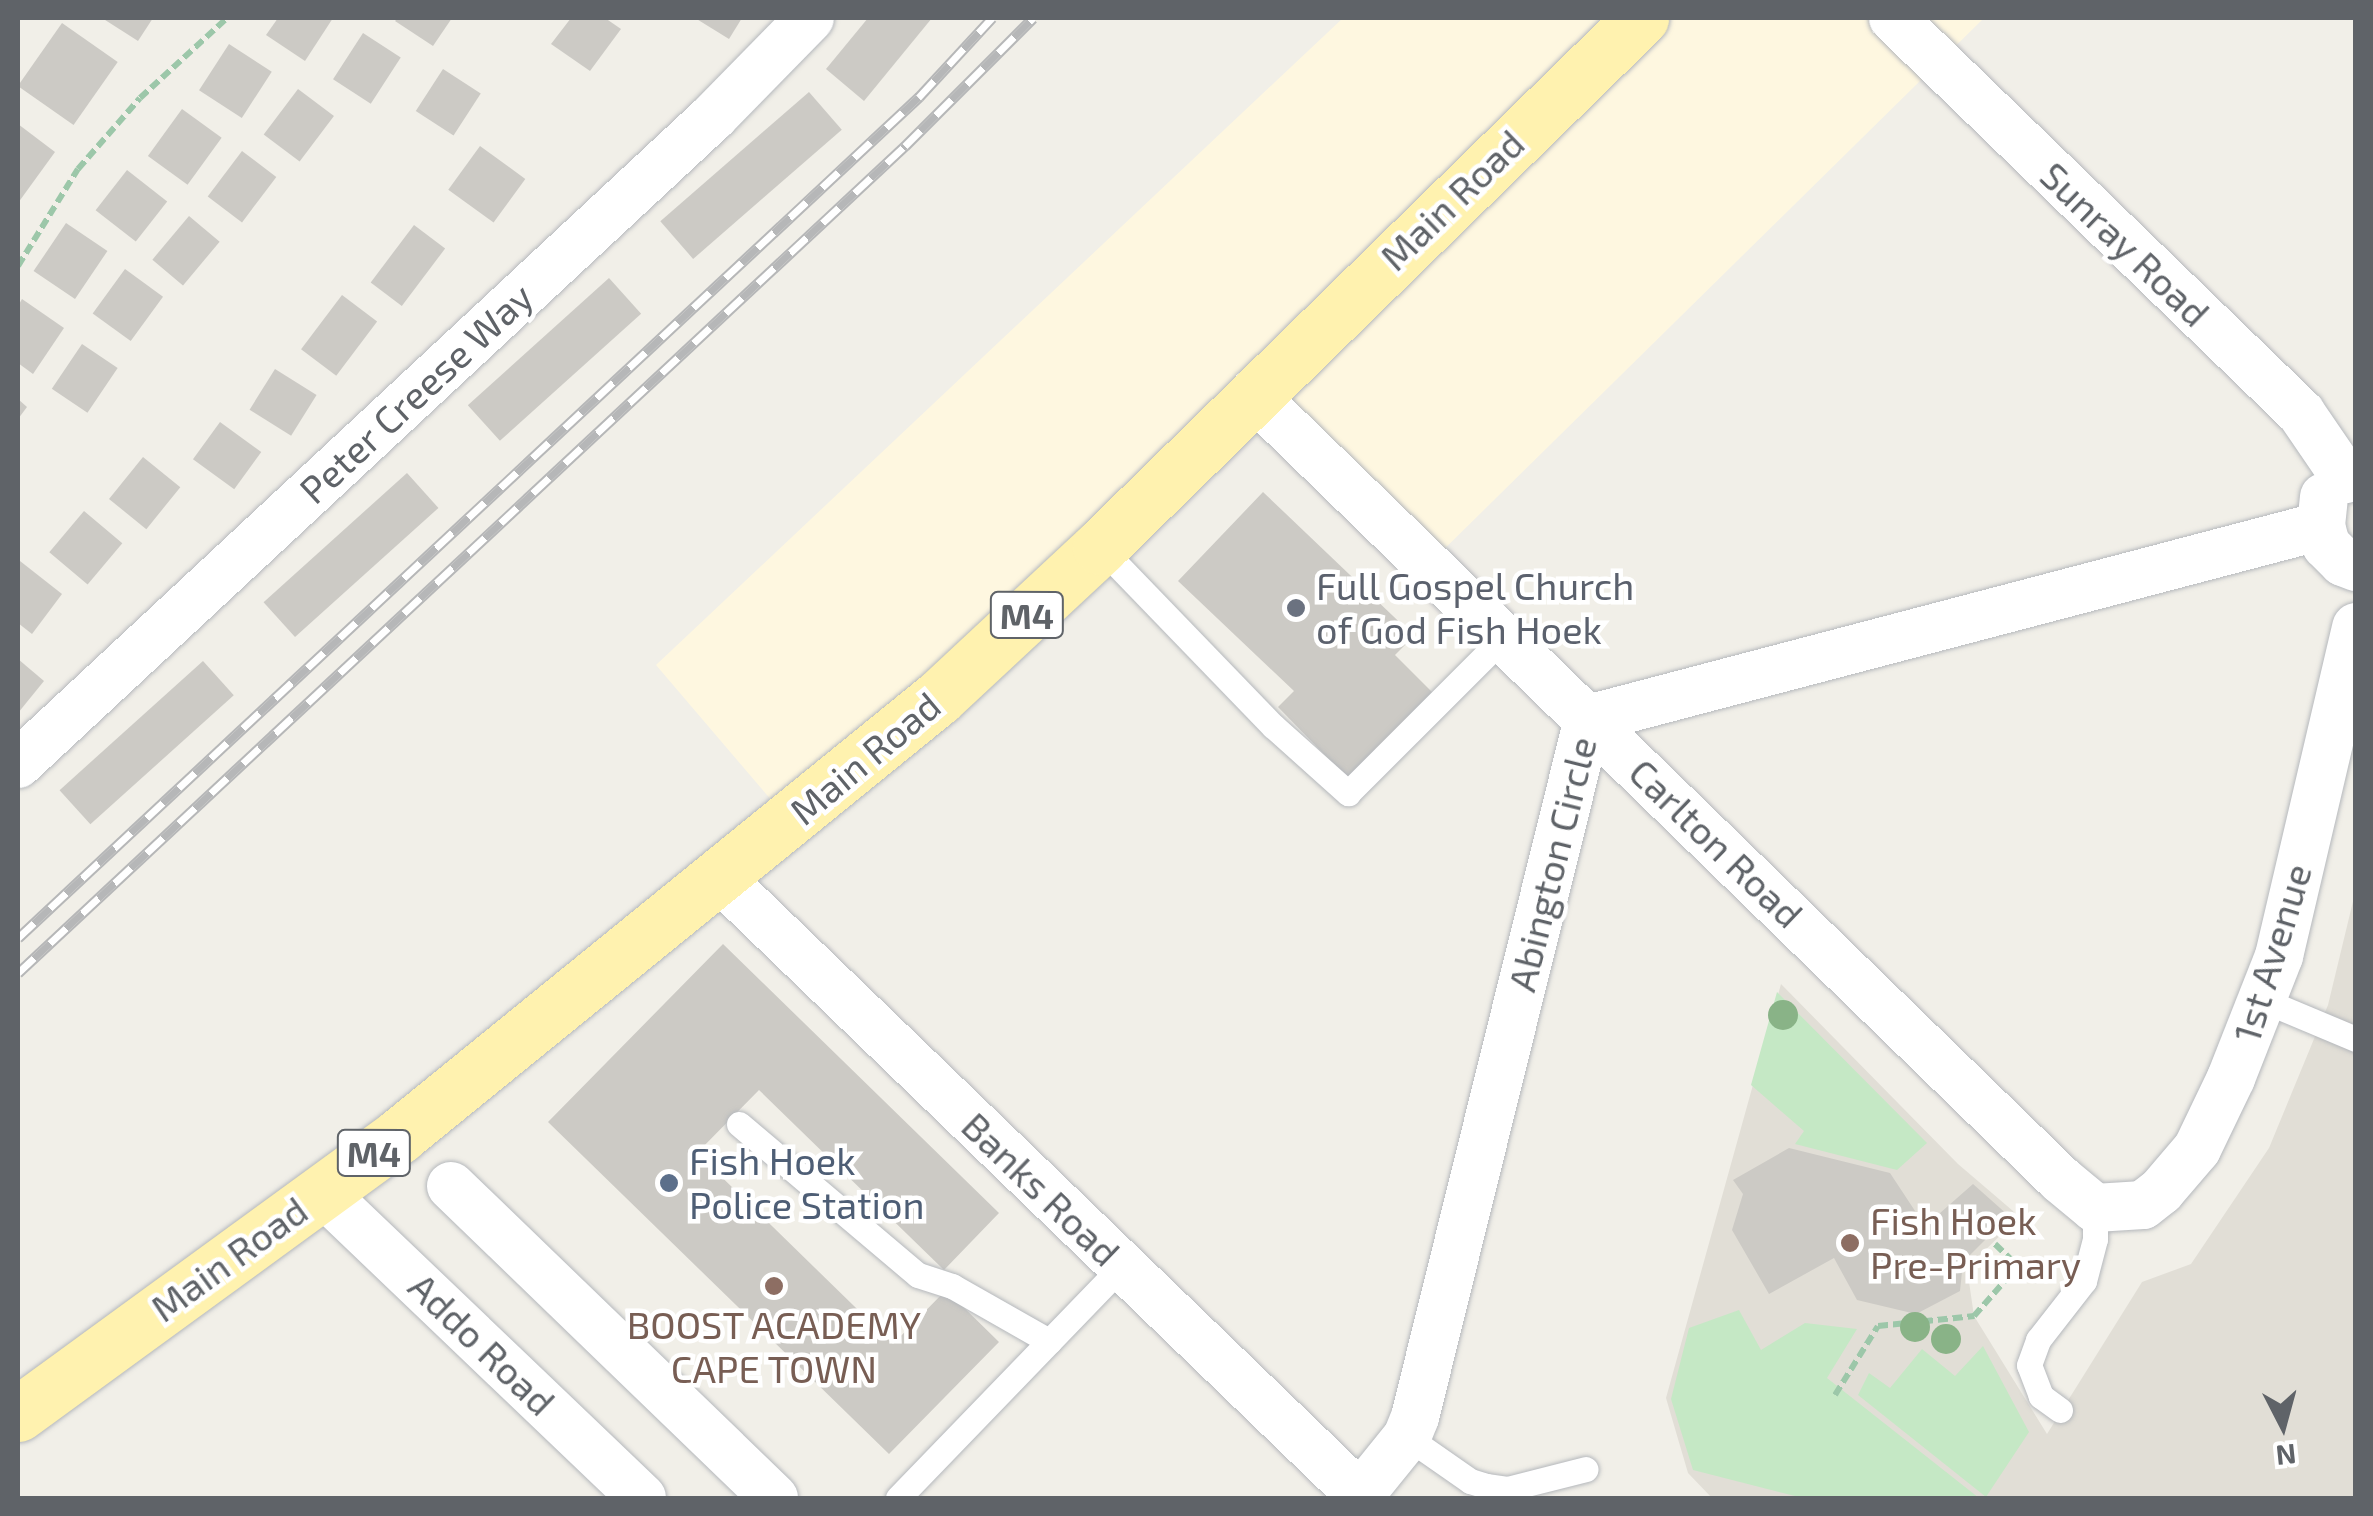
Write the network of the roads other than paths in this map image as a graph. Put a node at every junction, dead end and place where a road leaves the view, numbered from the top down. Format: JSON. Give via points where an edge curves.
{"nodes":[{"id":1,"x":810,"y":18,"type":"edge"},
{"id":2,"x":1641,"y":18,"type":"edge"},
{"id":3,"x":1893,"y":18,"type":"edge"},
{"id":4,"x":1252,"y":394,"type":"junction"},
{"id":5,"x":2351,"y":478,"type":"edge"},
{"id":6,"x":2321,"y":526,"type":"junction"},
{"id":7,"x":1100,"y":547,"type":"junction"},
{"id":8,"x":2356,"y":566,"type":"edge"},
{"id":9,"x":2356,"y":628,"type":"edge"},
{"id":10,"x":1503,"y":638,"type":"junction"},
{"id":11,"x":1588,"y":719,"type":"junction"},
{"id":12,"x":18,"y":764,"type":"edge"},
{"id":13,"x":720,"y":878,"type":"junction"},
{"id":14,"x":2263,"y":1000,"type":"junction"},
{"id":15,"x":2356,"y":1039,"type":"edge"},
{"id":16,"x":739,"y":1124,"type":"dead end"},
{"id":17,"x":451,"y":1186,"type":"dead end"},
{"id":18,"x":321,"y":1190,"type":"junction"},
{"id":19,"x":2095,"y":1208,"type":"junction"},
{"id":20,"x":1121,"y":1267,"type":"junction"},
{"id":21,"x":1049,"y":1342,"type":"junction"},
{"id":22,"x":2060,"y":1410,"type":"dead end"},
{"id":23,"x":18,"y":1414,"type":"edge"},
{"id":24,"x":1407,"y":1437,"type":"junction"},
{"id":25,"x":1586,"y":1469,"type":"dead end"},
{"id":26,"x":1361,"y":1497,"type":"edge"},
{"id":27,"x":642,"y":1498,"type":"edge"},
{"id":28,"x":774,"y":1498,"type":"edge"},
{"id":29,"x":898,"y":1498,"type":"edge"}],
"edges":[{"from":1,"to":12,"type":"street","name":"Peter Creese Way","via":[[714,116]]},
{"from":2,"to":4,"type":"main road","name":"Main Road","number":"M4"},
{"from":3,"to":5,"type":"street","name":"Sunray Road","via":[[2301,414]]},
{"from":4,"to":7,"type":"main road","name":"Main Road","number":"M4"},
{"from":4,"to":10,"type":"street","name":"Carlton Road"},
{"from":5,"to":6,"type":"street","via":[[2322,500]]},
{"from":6,"to":8,"type":"street","via":[[2326,545]]},
{"from":6,"to":11,"type":"street","name":"Abington Circle"},
{"from":7,"to":10,"type":"lane","via":[[1273,726],[1348,793]]},
{"from":7,"to":13,"type":"main road","name":"Main Road","number":"M4","via":[[938,698]]},
{"from":9,"to":14,"type":"street","name":"1st Avenue"},
{"from":10,"to":11,"type":"street","name":"Carlton Road"},
{"from":11,"to":19,"type":"street","name":"Carlton Road"},
{"from":11,"to":24,"type":"street","name":"Abington Circle"},
{"from":13,"to":18,"type":"main road","name":"Main Road","number":"M4","via":[[400,1135]]},
{"from":13,"to":20,"type":"street","name":"Banks Road"},
{"from":14,"to":15,"type":"lane"},
{"from":14,"to":19,"type":"street","name":"1st Avenue","via":[[2197,1149],[2143,1204]]},
{"from":16,"to":21,"type":"lane","via":[[918,1275],[952,1286]]},
{"from":17,"to":28,"type":"street"},
{"from":18,"to":23,"type":"main road","name":"Main Road","number":"M4"},
{"from":18,"to":27,"type":"street","name":"Addo Road"},
{"from":19,"to":22,"type":"lane","via":[[2084,1282],[2038,1340],[2029,1365],[2041,1396]]},
{"from":20,"to":21,"type":"lane"},
{"from":20,"to":26,"type":"street","name":"Banks Road"},
{"from":21,"to":29,"type":"lane"},
{"from":24,"to":25,"type":"lane","via":[[1486,1486],[1507,1489]]},
{"from":24,"to":26,"type":"street","name":"Abington Circle"}]}
